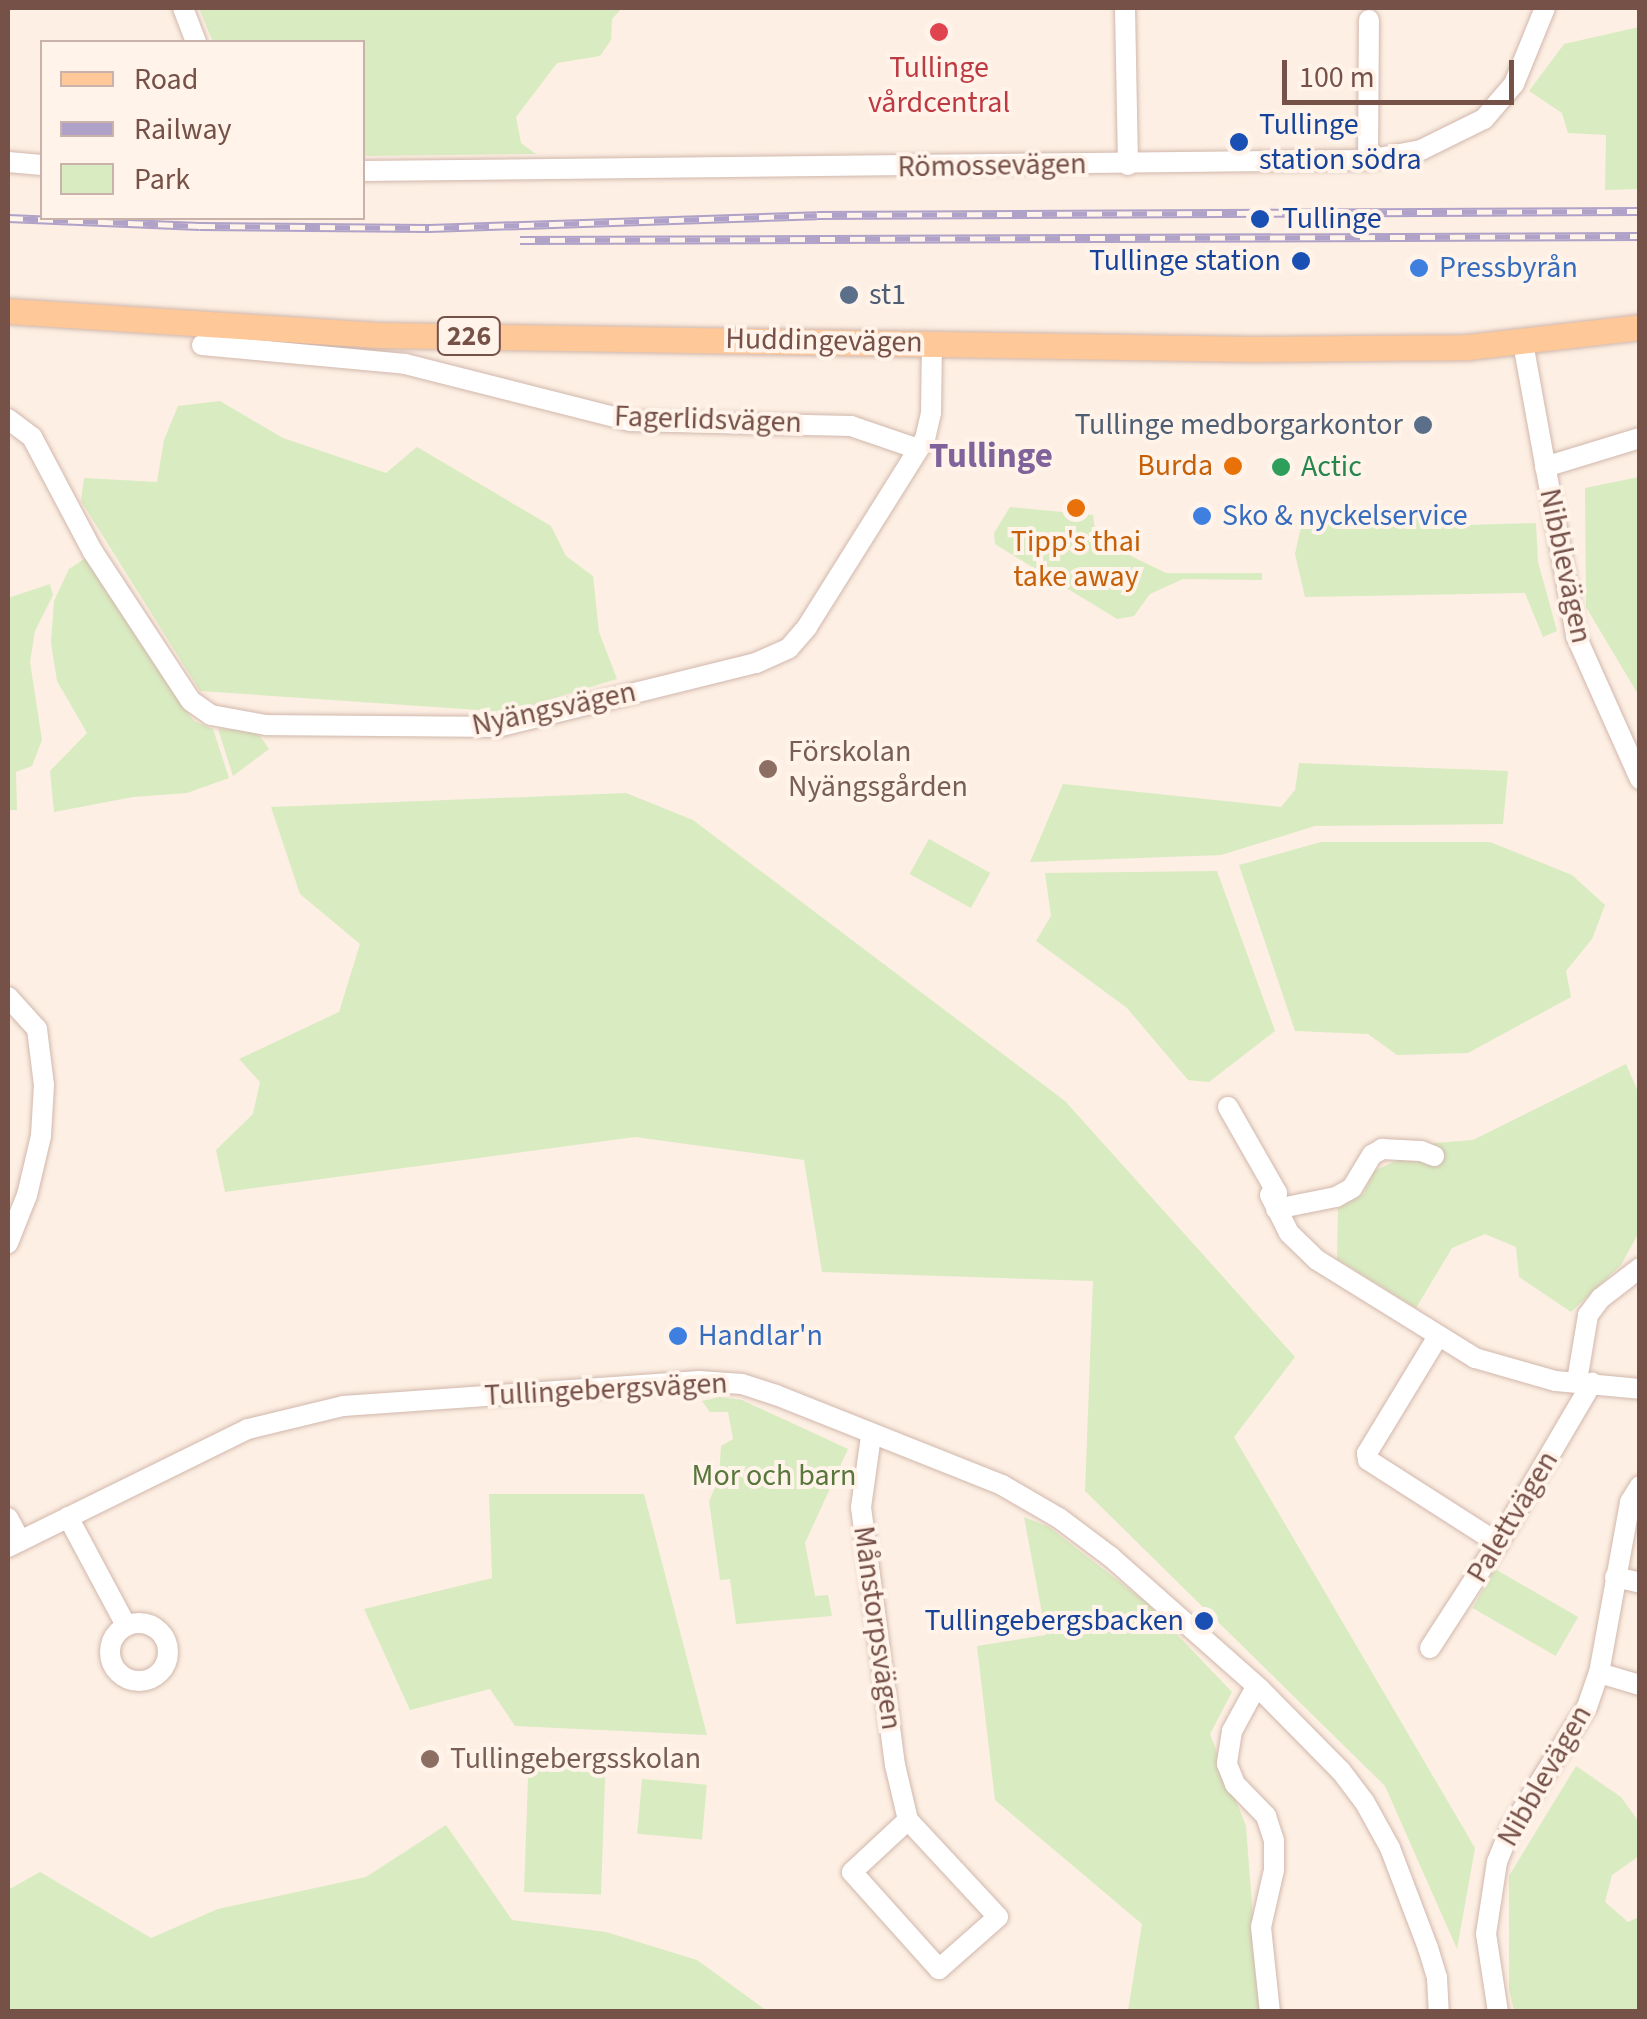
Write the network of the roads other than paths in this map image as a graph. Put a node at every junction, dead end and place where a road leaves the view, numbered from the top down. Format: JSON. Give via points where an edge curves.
{"nodes":[{"id":1,"x":183,"y":8,"type":"edge"},
{"id":2,"x":1125,"y":8,"type":"edge"},
{"id":3,"x":1546,"y":8,"type":"edge"},
{"id":4,"x":1369,"y":20,"type":"dead end"},
{"id":5,"x":195,"y":40,"type":"edge"},
{"id":6,"x":1368,"y":160,"type":"junction"},
{"id":7,"x":8,"y":162,"type":"edge"},
{"id":8,"x":40,"y":165,"type":"edge"},
{"id":9,"x":1128,"y":165,"type":"junction"},
{"id":10,"x":365,"y":172,"type":"edge"},
{"id":11,"x":8,"y":311,"type":"edge"},
{"id":12,"x":1640,"y":327,"type":"edge"},
{"id":13,"x":1523,"y":342,"type":"junction"},
{"id":14,"x":932,"y":343,"type":"junction"},
{"id":15,"x":202,"y":345,"type":"dead end"},
{"id":16,"x":8,"y":419,"type":"edge"},
{"id":17,"x":1640,"y":438,"type":"edge"},
{"id":18,"x":918,"y":450,"type":"junction"},
{"id":19,"x":1545,"y":466,"type":"junction"},
{"id":20,"x":1640,"y":779,"type":"edge"},
{"id":21,"x":8,"y":997,"type":"edge"},
{"id":22,"x":1228,"y":1108,"type":"dead end"},
{"id":23,"x":1434,"y":1156,"type":"dead end"},
{"id":24,"x":1276,"y":1209,"type":"junction"},
{"id":25,"x":8,"y":1243,"type":"edge"},
{"id":26,"x":1640,"y":1268,"type":"edge"},
{"id":27,"x":1437,"y":1338,"type":"junction"},
{"id":28,"x":1584,"y":1382,"type":"junction"},
{"id":29,"x":1640,"y":1389,"type":"edge"},
{"id":30,"x":871,"y":1436,"type":"junction"},
{"id":31,"x":1640,"y":1486,"type":"edge"},
{"id":32,"x":68,"y":1517,"type":"junction"},
{"id":33,"x":8,"y":1518,"type":"edge"},
{"id":34,"x":1498,"y":1543,"type":"junction"},
{"id":35,"x":14,"y":1544,"type":"edge"},
{"id":36,"x":1615,"y":1578,"type":"junction"},
{"id":37,"x":1640,"y":1582,"type":"edge"},
{"id":38,"x":126,"y":1625,"type":"dead end"},
{"id":39,"x":1430,"y":1648,"type":"dead end"},
{"id":40,"x":1599,"y":1674,"type":"junction"},
{"id":41,"x":1640,"y":1685,"type":"edge"},
{"id":42,"x":1256,"y":1687,"type":"junction"},
{"id":43,"x":908,"y":1820,"type":"junction"},
{"id":44,"x":1270,"y":2012,"type":"edge"},
{"id":45,"x":1439,"y":2012,"type":"edge"},
{"id":46,"x":1498,"y":2012,"type":"edge"}],
"edges":[{"from":1,"to":5,"type":"street"},
{"from":2,"to":9,"type":"street"},
{"from":3,"to":6,"type":"street","name":"Römossevägen","via":[[1514,84],[1484,119],[1422,150]]},
{"from":4,"to":6,"type":"street"},
{"from":6,"to":9,"type":"street","name":"Römossevägen"},
{"from":7,"to":8,"type":"street"},
{"from":9,"to":10,"type":"street","name":"Römossevägen"},
{"from":11,"to":14,"type":"main road","name":"Huddingevägen","number":"226","via":[[378,335]]},
{"from":12,"to":13,"type":"main road","name":"Huddingevägen","number":"226"},
{"from":13,"to":14,"type":"main road","name":"Huddingevägen","number":"226","via":[[1255,349]]},
{"from":13,"to":19,"type":"street","name":"Nibblevägen"},
{"from":14,"to":18,"type":"street","name":"Nyängsvägen","via":[[931,413]]},
{"from":15,"to":18,"type":"street","name":"Fagerlidsvägen","via":[[405,364],[630,421],[852,426]]},
{"from":16,"to":18,"type":"street","name":"Nyängsvägen","via":[[32,437],[93,552],[191,701],[211,715],[266,725],[497,728],[771,658],[808,628]]},
{"from":17,"to":19,"type":"street"},
{"from":19,"to":20,"type":"street","name":"Nibblevägen","via":[[1576,636]]},
{"from":21,"to":25,"type":"street","via":[[37,1029],[44,1084],[41,1136]]},
{"from":22,"to":24,"type":"street","via":[[1277,1193],[1270,1196]]},
{"from":23,"to":24,"type":"street","via":[[1382,1149],[1352,1188]]},
{"from":24,"to":27,"type":"street","via":[[1300,1248]]},
{"from":26,"to":28,"type":"street","via":[[1588,1316]]},
{"from":27,"to":28,"type":"street","via":[[1511,1372]]},
{"from":27,"to":34,"type":"street","via":[[1368,1460]]},
{"from":28,"to":29,"type":"street"},
{"from":28,"to":34,"type":"street","name":"Palettvägen"},
{"from":30,"to":32,"type":"street","name":"Tullingebergsvägen","via":[[742,1384],[344,1406],[248,1430]]},
{"from":30,"to":42,"type":"street","name":"Tullingebergsvägen","via":[[1002,1485],[1059,1518]]},
{"from":30,"to":43,"type":"street","name":"Månstorpsvägen","via":[[861,1506]]},
{"from":31,"to":36,"type":"street","name":"Nibblevägen","via":[[1630,1502]]},
{"from":32,"to":35,"type":"street","name":"Tullingebergsvägen"},
{"from":32,"to":38,"type":"street"},
{"from":33,"to":35,"type":"street"},
{"from":34,"to":39,"type":"street","name":"Palettvägen"},
{"from":36,"to":37,"type":"street"},
{"from":36,"to":40,"type":"street","name":"Nibblevägen"},
{"from":40,"to":41,"type":"street"},
{"from":40,"to":46,"type":"street","name":"Nibblevägen","via":[[1574,1734],[1510,1830],[1498,1862],[1486,1934]]},
{"from":42,"to":44,"type":"street","via":[[1234,1728],[1226,1764],[1235,1784],[1266,1816],[1274,1840],[1261,1926]]},
{"from":42,"to":45,"type":"street","name":"Tullingebergsvägen","via":[[1364,1801],[1390,1848],[1428,1948]]},
{"from":43,"to":43,"type":"street","name":"Månstorpsvägen","via":[[852,1872],[938,1970],[998,1918]]}]}
